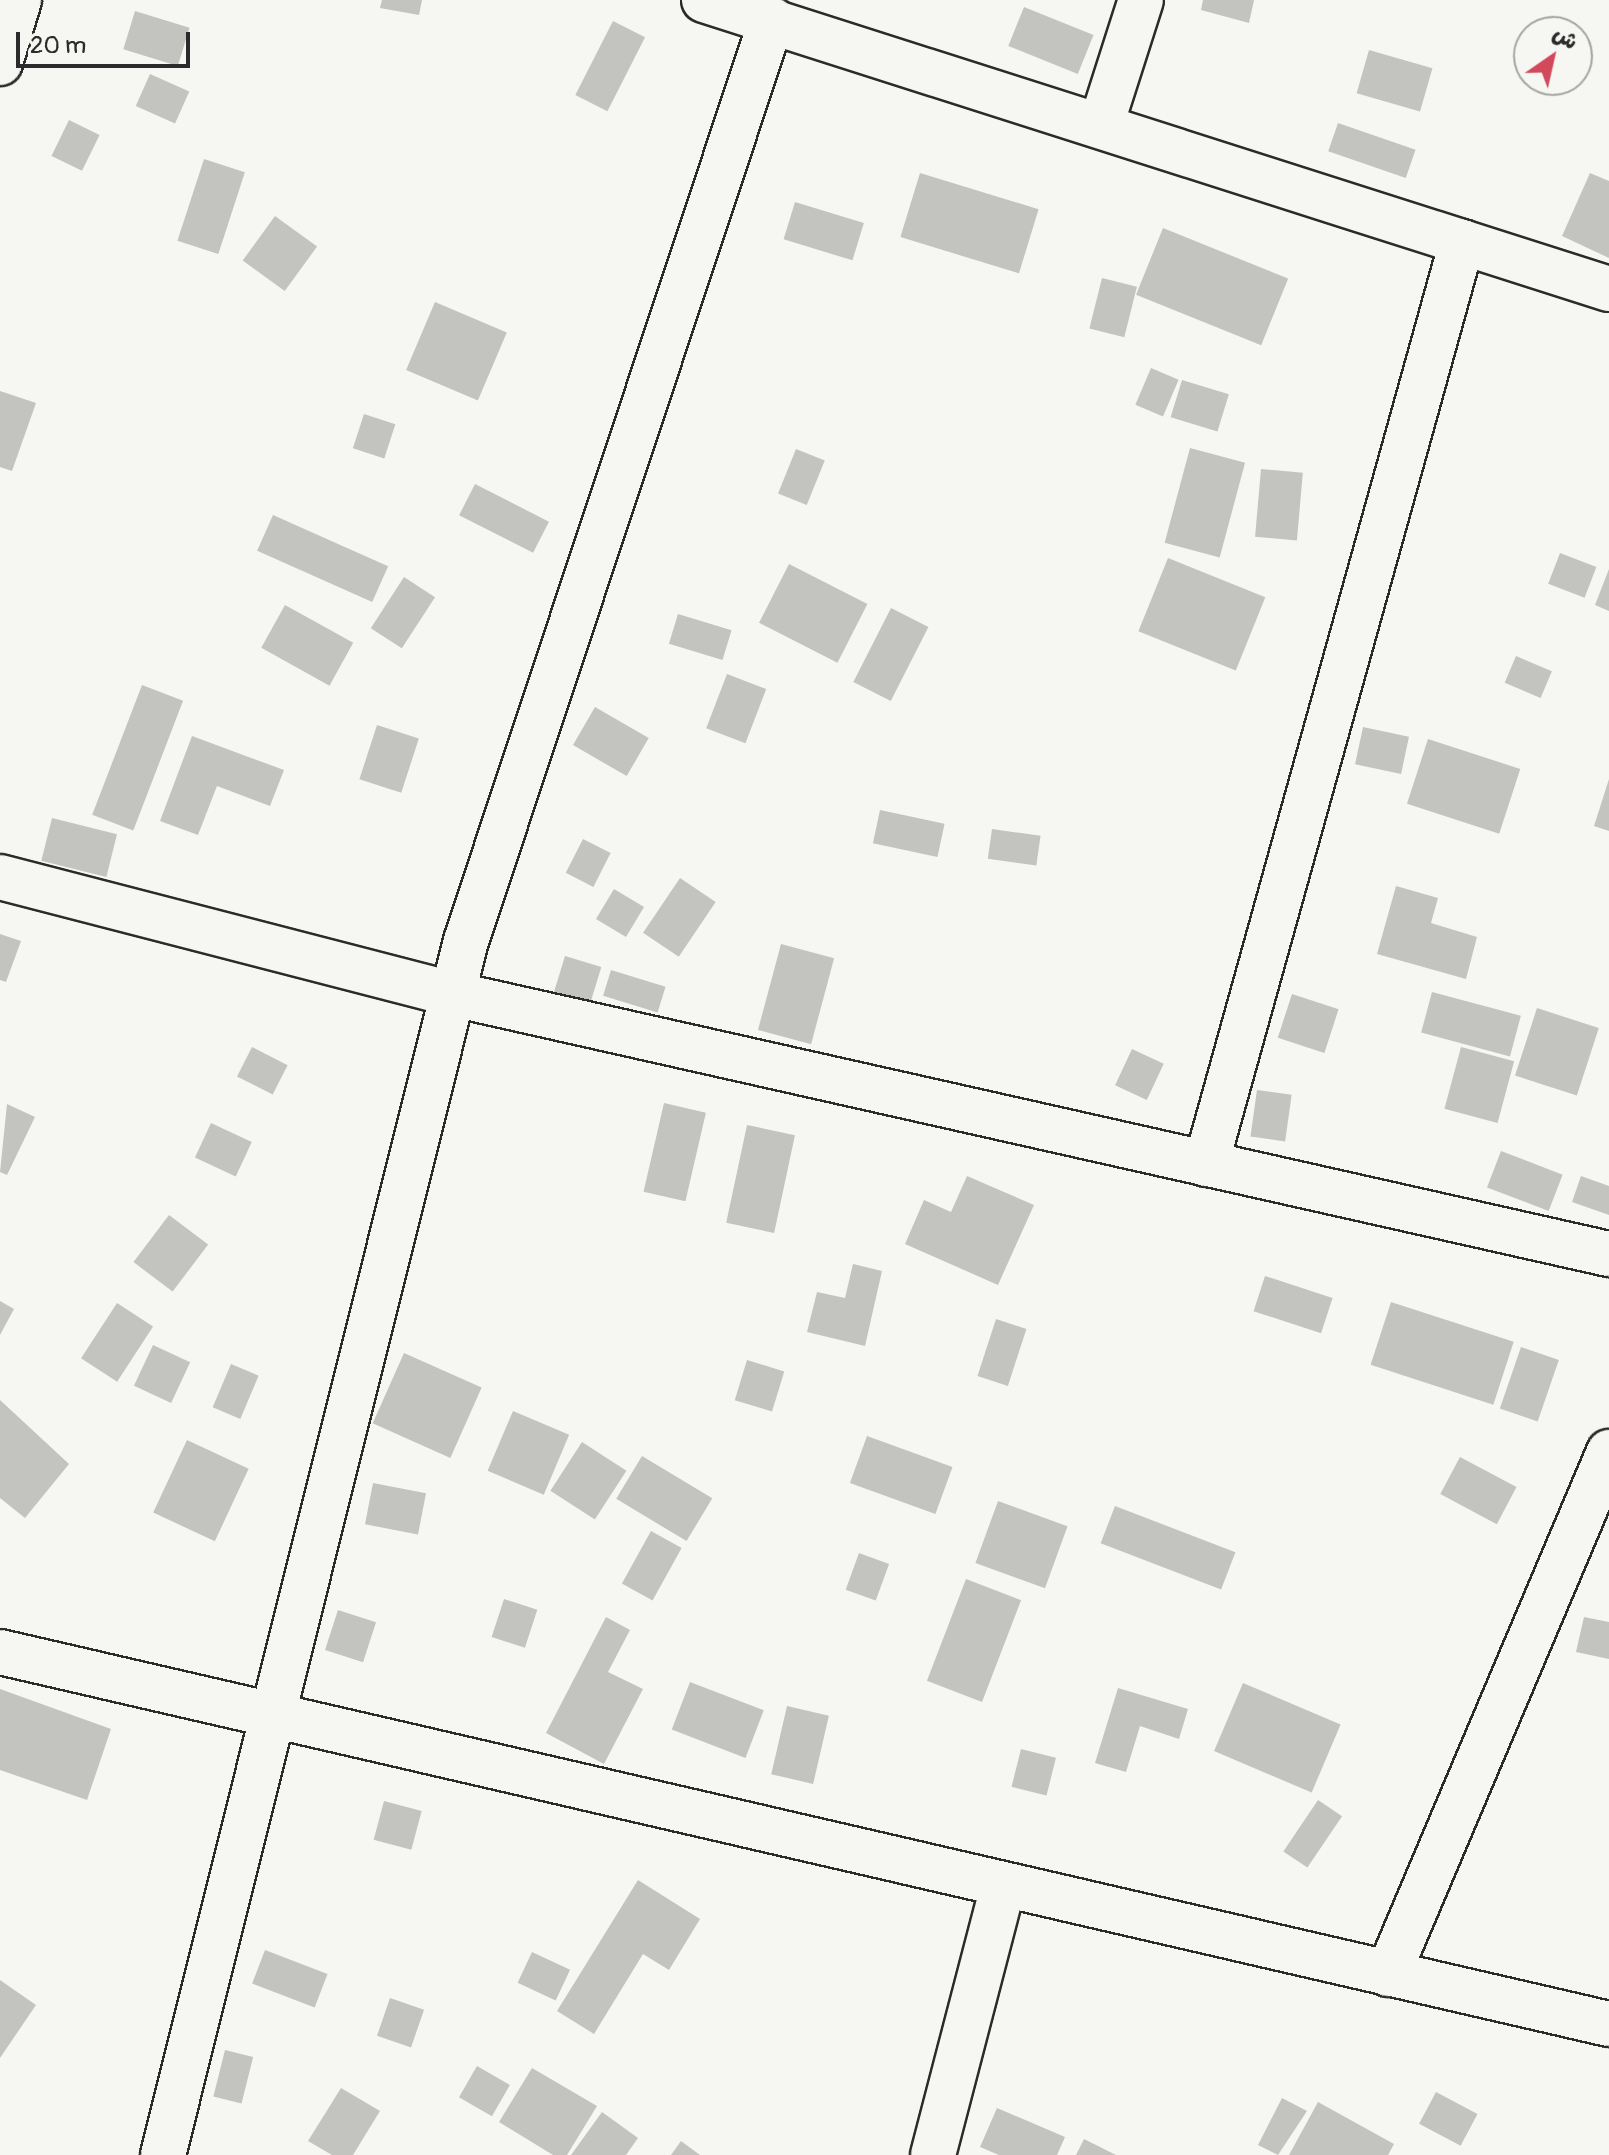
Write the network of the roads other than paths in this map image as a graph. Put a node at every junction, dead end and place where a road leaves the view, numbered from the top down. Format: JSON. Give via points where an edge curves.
{"nodes":[{"id":1,"x":19,"y":0,"type":"edge"},
{"id":2,"x":704,"y":0,"type":"edge"},
{"id":3,"x":1141,"y":0,"type":"edge"},
{"id":4,"x":772,"y":19,"type":"junction"},
{"id":5,"x":0,"y":63,"type":"edge"},
{"id":6,"x":1101,"y":125,"type":"junction"},
{"id":7,"x":1462,"y":242,"type":"junction"},
{"id":8,"x":1609,"y":289,"type":"edge"},
{"id":9,"x":0,"y":877,"type":"edge"},
{"id":10,"x":453,"y":994,"type":"junction"},
{"id":11,"x":1206,"y":1164,"type":"junction"},
{"id":12,"x":1609,"y":1254,"type":"edge"},
{"id":13,"x":1609,"y":1452,"type":"edge"},
{"id":14,"x":0,"y":1652,"type":"edge"},
{"id":15,"x":273,"y":1714,"type":"junction"},
{"id":16,"x":1003,"y":1887,"type":"junction"},
{"id":17,"x":1388,"y":1974,"type":"junction"},
{"id":18,"x":1609,"y":2024,"type":"edge"},
{"id":19,"x":163,"y":2155,"type":"edge"},
{"id":20,"x":933,"y":2155,"type":"edge"}],
"edges":[{"from":1,"to":5,"type":"street"},
{"from":2,"to":4,"type":"street"},
{"from":3,"to":6,"type":"street"},
{"from":4,"to":6,"type":"street"},
{"from":4,"to":10,"type":"street"},
{"from":6,"to":7,"type":"street"},
{"from":7,"to":8,"type":"street"},
{"from":7,"to":11,"type":"street"},
{"from":9,"to":10,"type":"street"},
{"from":10,"to":11,"type":"street"},
{"from":10,"to":15,"type":"street"},
{"from":11,"to":12,"type":"street"},
{"from":13,"to":17,"type":"street"},
{"from":14,"to":15,"type":"street"},
{"from":15,"to":16,"type":"street"},
{"from":15,"to":19,"type":"street"},
{"from":16,"to":17,"type":"street"},
{"from":16,"to":20,"type":"street"},
{"from":17,"to":18,"type":"street"}]}
